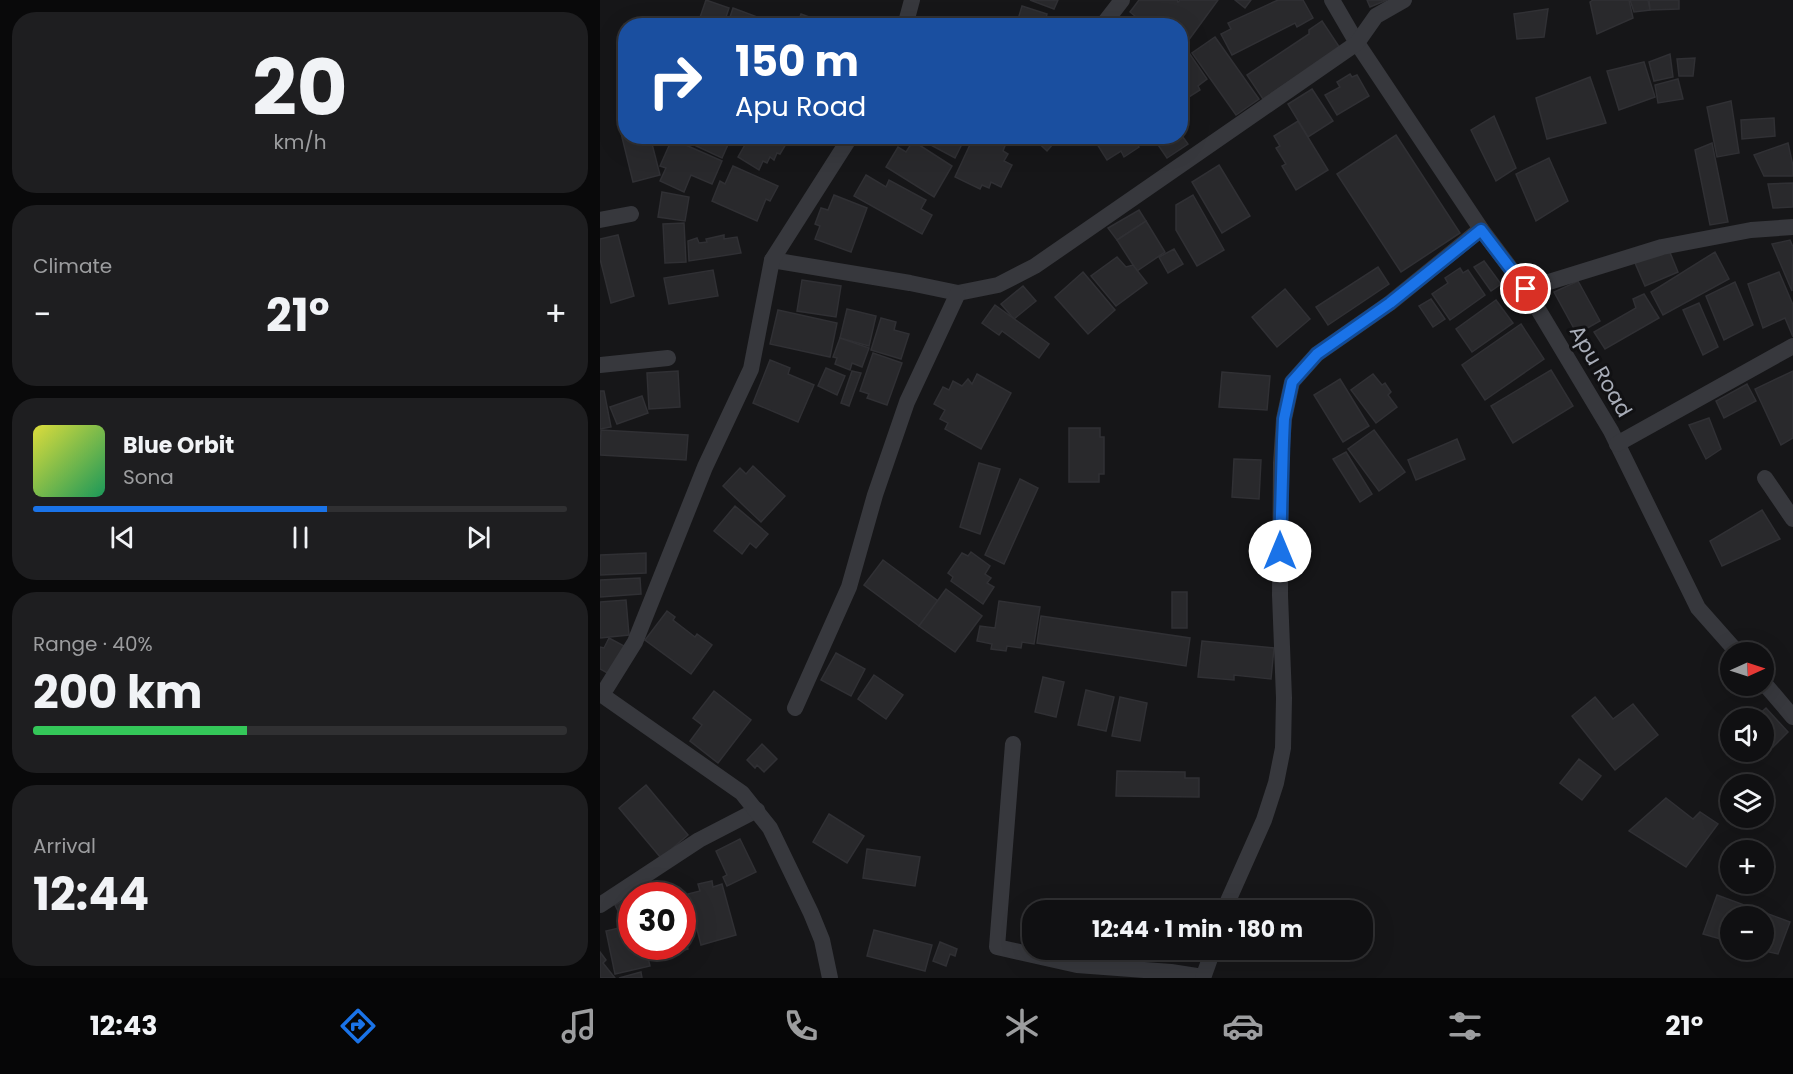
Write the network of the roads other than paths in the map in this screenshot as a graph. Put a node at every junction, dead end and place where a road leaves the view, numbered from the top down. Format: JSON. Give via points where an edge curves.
{"nodes":[{"id":1,"x":912,"y":0,"type":"edge"},
{"id":2,"x":1122,"y":0,"type":"edge"},
{"id":3,"x":1332,"y":0,"type":"edge"},
{"id":4,"x":1404,"y":0,"type":"edge"},
{"id":5,"x":907,"y":18,"type":"edge"},
{"id":6,"x":1108,"y":18,"type":"edge"},
{"id":7,"x":1357,"y":43,"type":"junction"},
{"id":8,"x":846,"y":144,"type":"edge"},
{"id":9,"x":631,"y":214,"type":"dead end"},
{"id":10,"x":600,"y":220,"type":"edge"},
{"id":11,"x":1793,"y":226,"type":"edge"},
{"id":12,"x":1481,"y":230,"type":"junction"},
{"id":13,"x":772,"y":260,"type":"junction"},
{"id":14,"x":1526,"y":289,"type":"junction"},
{"id":15,"x":958,"y":293,"type":"junction"},
{"id":16,"x":1793,"y":346,"type":"edge"},
{"id":17,"x":668,"y":358,"type":"dead end"},
{"id":18,"x":600,"y":366,"type":"edge"},
{"id":19,"x":1617,"y":444,"type":"junction"},
{"id":20,"x":1765,"y":478,"type":"dead end"},
{"id":21,"x":1793,"y":519,"type":"edge"},
{"id":22,"x":1728,"y":642,"type":"edge"},
{"id":23,"x":601,"y":694,"type":"edge"},
{"id":24,"x":1774,"y":695,"type":"edge"},
{"id":25,"x":795,"y":708,"type":"dead end"},
{"id":26,"x":1793,"y":717,"type":"edge"},
{"id":27,"x":1013,"y":744,"type":"dead end"},
{"id":28,"x":757,"y":810,"type":"junction"},
{"id":29,"x":1228,"y":900,"type":"edge"},
{"id":30,"x":600,"y":904,"type":"edge"},
{"id":31,"x":1209,"y":960,"type":"edge"},
{"id":32,"x":1203,"y":977,"type":"edge"},
{"id":33,"x":830,"y":978,"type":"edge"}],
"edges":[{"from":1,"to":5,"type":"street"},
{"from":2,"to":6,"type":"street"},
{"from":3,"to":7,"type":"street","name":"Apu Road"},
{"from":4,"to":7,"type":"street","via":[[1376,16]]},
{"from":7,"to":12,"type":"street","name":"Apu Road"},
{"from":7,"to":15,"type":"street","via":[[1035,266],[998,285]]},
{"from":8,"to":13,"type":"street"},
{"from":9,"to":10,"type":"street"},
{"from":11,"to":14,"type":"street","via":[[1662,247]]},
{"from":12,"to":14,"type":"street","name":"Apu Road"},
{"from":12,"to":29,"type":"street","via":[[1390,303],[1317,354],[1292,382],[1281,463],[1283,748],[1264,820]]},
{"from":13,"to":15,"type":"street"},
{"from":13,"to":23,"type":"street","via":[[751,369],[705,467],[635,642]]},
{"from":14,"to":19,"type":"street","name":"Apu Road"},
{"from":15,"to":25,"type":"street","via":[[907,402],[849,587]]},
{"from":16,"to":19,"type":"street"},
{"from":17,"to":18,"type":"street"},
{"from":19,"to":22,"type":"street","name":"Apu Road","via":[[1698,608]]},
{"from":20,"to":21,"type":"street"},
{"from":23,"to":28,"type":"street","via":[[742,793]]},
{"from":24,"to":26,"type":"street"},
{"from":27,"to":32,"type":"street","via":[[997,947],[1077,965]]},
{"from":28,"to":30,"type":"street","via":[[699,840]]},
{"from":28,"to":33,"type":"street","via":[[770,828],[811,913]]},
{"from":31,"to":32,"type":"street"}]}
